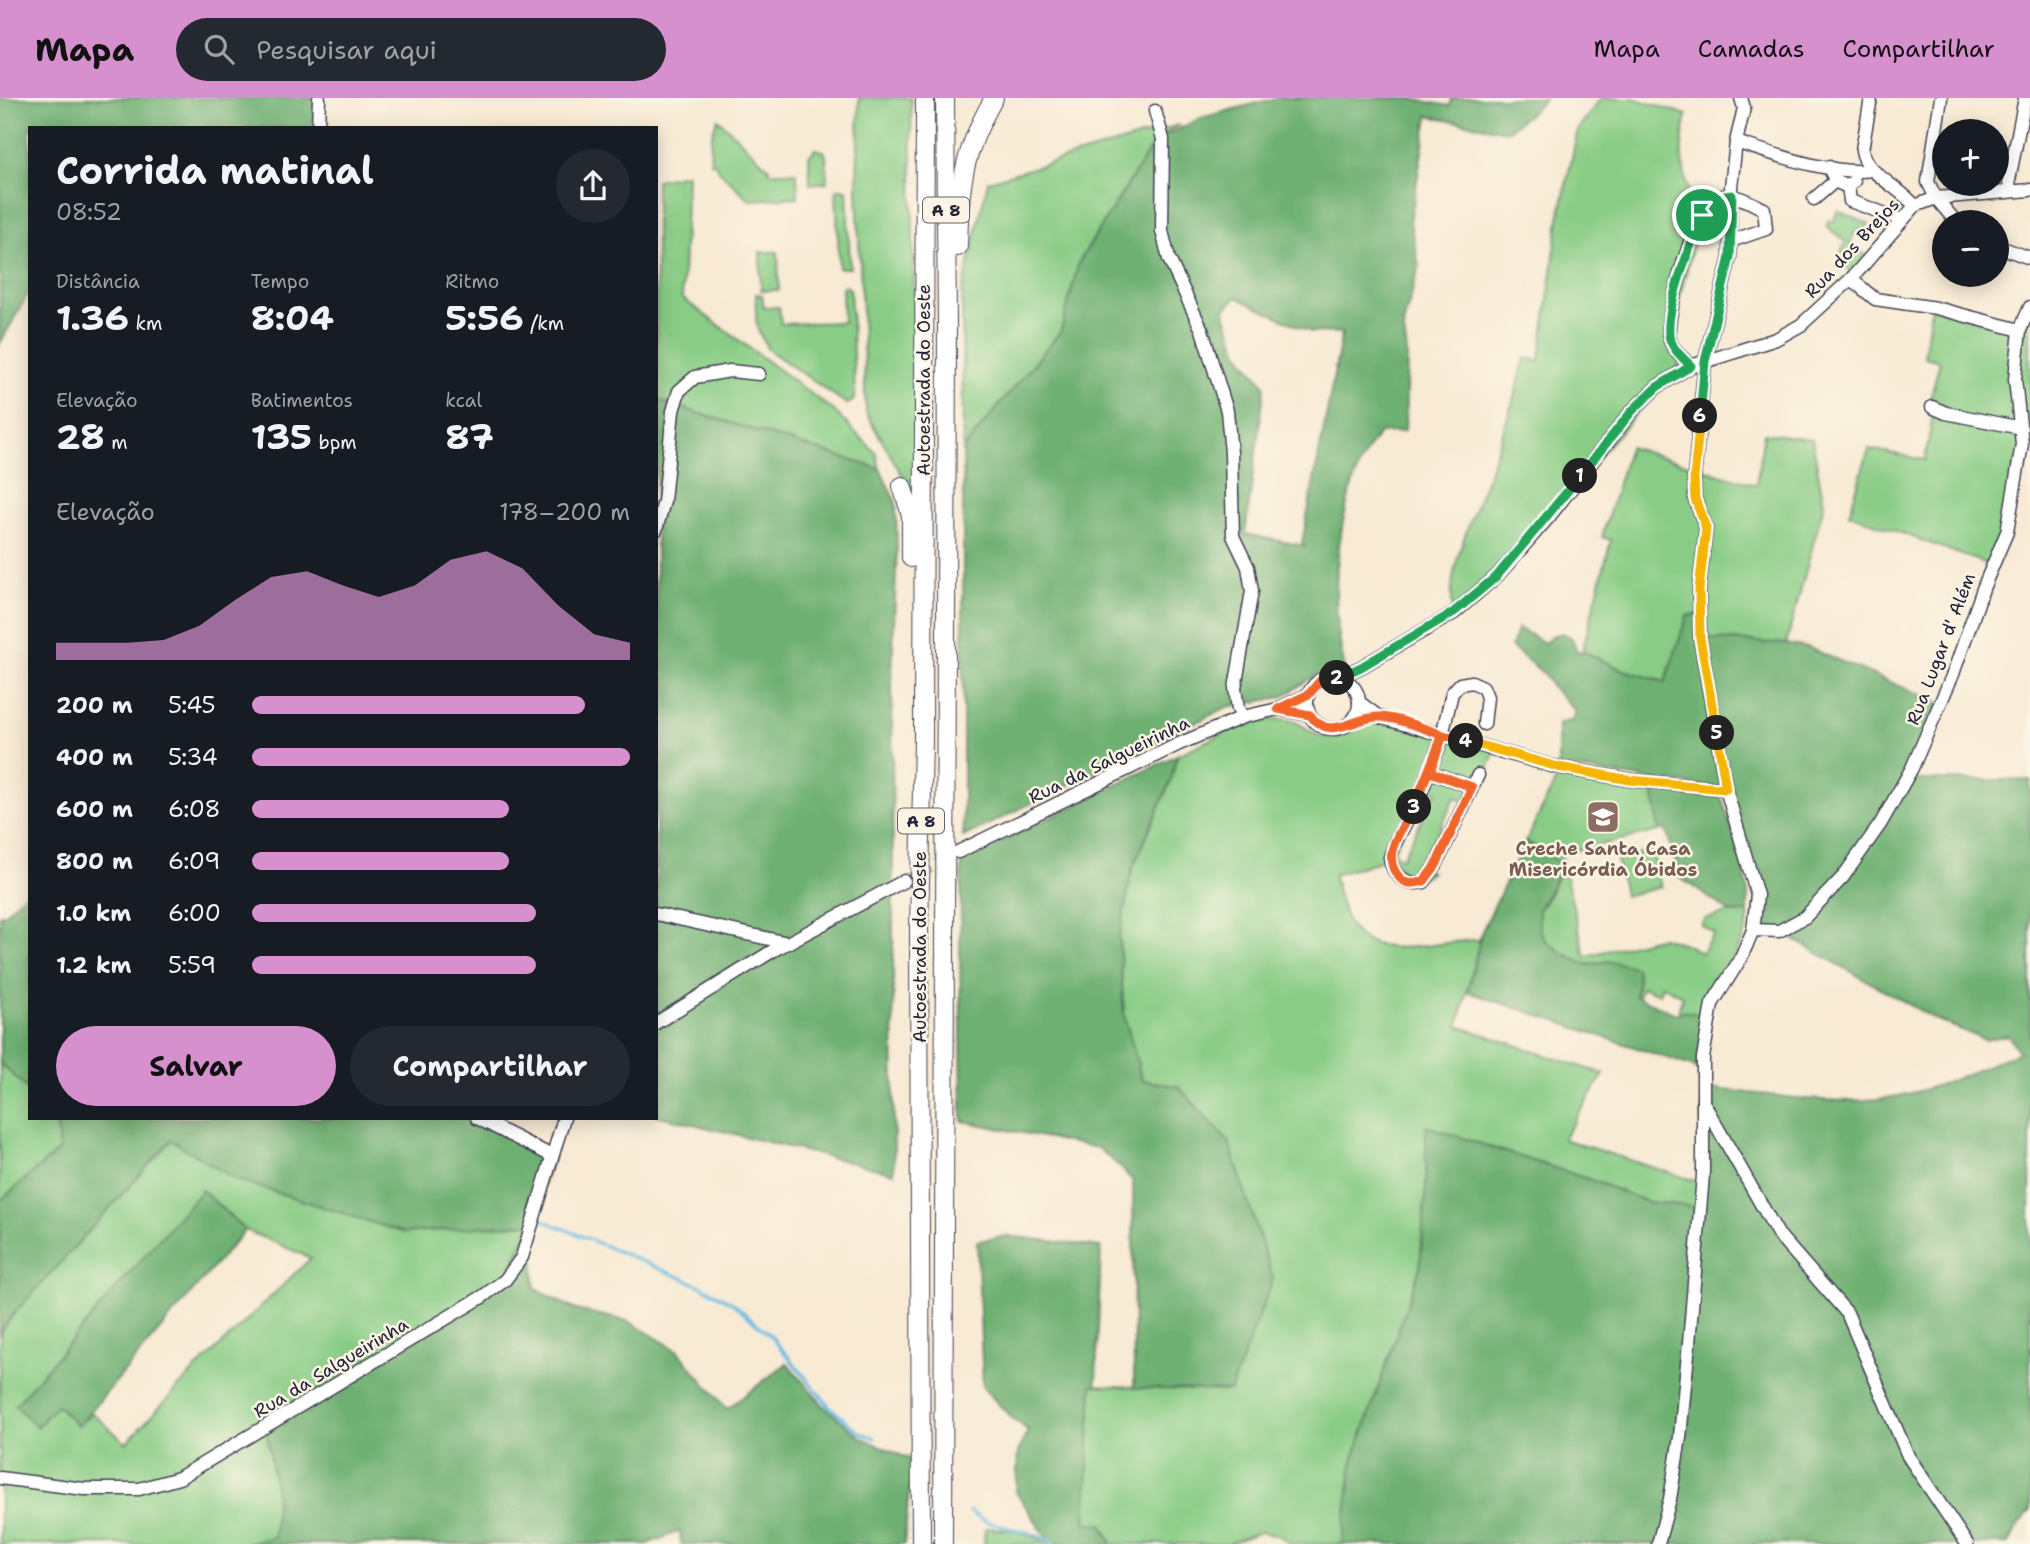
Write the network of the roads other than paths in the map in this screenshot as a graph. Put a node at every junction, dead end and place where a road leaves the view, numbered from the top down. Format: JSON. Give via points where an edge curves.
{"nodes":[{"id":1,"x":319,"y":98,"type":"edge"},
{"id":2,"x":925,"y":98,"type":"edge"},
{"id":3,"x":945,"y":98,"type":"edge"},
{"id":4,"x":994,"y":98,"type":"edge"},
{"id":5,"x":1741,"y":98,"type":"edge"},
{"id":6,"x":1871,"y":98,"type":"edge"},
{"id":7,"x":1941,"y":98,"type":"edge"},
{"id":8,"x":2025,"y":98,"type":"edge"},
{"id":9,"x":1155,"y":111,"type":"dead end"},
{"id":10,"x":2025,"y":117,"type":"edge"},
{"id":11,"x":318,"y":126,"type":"edge"},
{"id":12,"x":1736,"y":142,"type":"junction"},
{"id":13,"x":1829,"y":167,"type":"junction"},
{"id":14,"x":1866,"y":171,"type":"junction"},
{"id":15,"x":1835,"y":181,"type":"junction"},
{"id":16,"x":1848,"y":186,"type":"junction"},
{"id":17,"x":2030,"y":190,"type":"edge"},
{"id":18,"x":2010,"y":191,"type":"junction"},
{"id":19,"x":1732,"y":195,"type":"junction"},
{"id":20,"x":1936,"y":198,"type":"junction"},
{"id":21,"x":1814,"y":199,"type":"dead end"},
{"id":22,"x":1915,"y":206,"type":"junction"},
{"id":23,"x":1946,"y":210,"type":"edge"},
{"id":24,"x":1902,"y":220,"type":"junction"},
{"id":25,"x":1731,"y":241,"type":"junction"},
{"id":26,"x":2009,"y":250,"type":"edge"},
{"id":27,"x":2030,"y":258,"type":"edge"},
{"id":28,"x":1851,"y":279,"type":"junction"},
{"id":29,"x":2030,"y":307,"type":"edge"},
{"id":30,"x":947,"y":323,"type":"junction"},
{"id":31,"x":2020,"y":330,"type":"junction"},
{"id":32,"x":1705,"y":361,"type":"junction"},
{"id":33,"x":1691,"y":366,"type":"junction"},
{"id":34,"x":759,"y":374,"type":"dead end"},
{"id":35,"x":1932,"y":407,"type":"dead end"},
{"id":36,"x":2021,"y":428,"type":"junction"},
{"id":37,"x":2030,"y":444,"type":"edge"},
{"id":38,"x":2016,"y":481,"type":"junction"},
{"id":39,"x":902,"y":486,"type":"dead end"},
{"id":40,"x":658,"y":523,"type":"edge"},
{"id":41,"x":1361,"y":667,"type":"junction"},
{"id":42,"x":1337,"y":678,"type":"junction"},
{"id":43,"x":1309,"y":694,"type":"junction"},
{"id":44,"x":1357,"y":696,"type":"junction"},
{"id":45,"x":1278,"y":709,"type":"junction"},
{"id":46,"x":1310,"y":715,"type":"junction"},
{"id":47,"x":1243,"y":717,"type":"junction"},
{"id":48,"x":1379,"y":717,"type":"junction"},
{"id":49,"x":1349,"y":723,"type":"junction"},
{"id":50,"x":1484,"y":724,"type":"dead end"},
{"id":51,"x":1443,"y":735,"type":"junction"},
{"id":52,"x":923,"y":740,"type":"junction"},
{"id":53,"x":1430,"y":772,"type":"junction"},
{"id":54,"x":1726,"y":789,"type":"junction"},
{"id":55,"x":958,"y":852,"type":"tunnel mouth"},
{"id":56,"x":904,"y":881,"type":"tunnel mouth"},
{"id":57,"x":658,"y":914,"type":"edge"},
{"id":58,"x":1754,"y":930,"type":"junction"},
{"id":59,"x":788,"y":943,"type":"junction"},
{"id":60,"x":658,"y":1022,"type":"edge"},
{"id":61,"x":1703,"y":1101,"type":"junction"},
{"id":62,"x":481,"y":1120,"type":"edge"},
{"id":63,"x":563,"y":1120,"type":"edge"},
{"id":64,"x":552,"y":1156,"type":"junction"},
{"id":65,"x":0,"y":1478,"type":"edge"},
{"id":66,"x":921,"y":1544,"type":"edge"},
{"id":67,"x":943,"y":1544,"type":"edge"},
{"id":68,"x":1658,"y":1544,"type":"edge"},
{"id":69,"x":1967,"y":1544,"type":"edge"}],
"edges":[{"from":1,"to":11,"type":"street"},
{"from":2,"to":52,"type":"highway","name":"Autoestrada do Oeste","number":"A 8"},
{"from":3,"to":30,"type":"highway","name":"Autoestrada do Oeste","number":"A 8"},
{"from":4,"to":30,"type":"highway","via":[[966,159],[956,284]]},
{"from":5,"to":12,"type":"street","via":[[1744,108]]},
{"from":6,"to":14,"type":"street","via":[[1861,149]]},
{"from":7,"to":20,"type":"street","via":[[1928,182]]},
{"from":8,"to":10,"type":"street"},
{"from":9,"to":47,"type":"street","via":[[1163,139],[1162,230],[1169,259],[1202,330],[1227,411],[1233,536],[1248,567],[1252,591],[1235,688]]},
{"from":10,"to":18,"type":"street"},
{"from":12,"to":13,"type":"street"},
{"from":12,"to":19,"type":"street"},
{"from":13,"to":14,"type":"street"},
{"from":13,"to":15,"type":"street"},
{"from":14,"to":16,"type":"street"},
{"from":14,"to":22,"type":"street","via":[[1901,190]]},
{"from":15,"to":16,"type":"street"},
{"from":15,"to":21,"type":"street"},
{"from":16,"to":24,"type":"street","via":[[1850,201]]},
{"from":17,"to":18,"type":"street"},
{"from":18,"to":20,"type":"street"},
{"from":19,"to":25,"type":"street"},
{"from":19,"to":25,"type":"street","via":[[1764,209],[1766,229]]},
{"from":19,"to":33,"type":"street","via":[[1712,200],[1702,215],[1673,304],[1669,337]]},
{"from":20,"to":22,"type":"street"},
{"from":20,"to":23,"type":"street"},
{"from":22,"to":24,"type":"street","name":"Rua dos Brejos"},
{"from":24,"to":28,"type":"street","name":"Rua dos Brejos"},
{"from":25,"to":32,"type":"street","via":[[1727,278]]},
{"from":26,"to":27,"type":"street"},
{"from":28,"to":31,"type":"street","via":[[1875,299],[1936,308]]},
{"from":28,"to":32,"type":"street","name":"Rua dos Brejos","via":[[1801,325],[1776,339]]},
{"from":29,"to":31,"type":"street","name":"Rua Lugar d' Além"},
{"from":30,"to":67,"type":"highway","name":"Autoestrada do Oeste","number":"A 8"},
{"from":31,"to":36,"type":"street","name":"Rua Lugar d' Além","via":[[2015,379]]},
{"from":32,"to":33,"type":"street","name":"Rua dos Brejos"},
{"from":32,"to":54,"type":"street","via":[[1694,478],[1695,499],[1706,528],[1699,590],[1700,638]]},
{"from":33,"to":41,"type":"street","name":"Rua dos Brejos","via":[[1657,387],[1632,411],[1497,576],[1454,612]]},
{"from":34,"to":40,"type":"street","via":[[730,371],[695,377],[679,391]]},
{"from":35,"to":36,"type":"street"},
{"from":36,"to":38,"type":"street","name":"Rua Lugar d' Além"},
{"from":37,"to":38,"type":"street"},
{"from":38,"to":58,"type":"street","name":"Rua Lugar d' Além","via":[[2007,532],[1953,674],[1912,768],[1881,823],[1843,877],[1805,917],[1779,931]]},
{"from":39,"to":52,"type":"highway","via":[[911,516],[913,674]]},
{"from":41,"to":42,"type":"street","name":"Rua dos Brejos"},
{"from":41,"to":44,"type":"street"},
{"from":42,"to":43,"type":"street","via":[[1320,681]]},
{"from":42,"to":44,"type":"street","via":[[1348,682]]},
{"from":43,"to":45,"type":"street","name":"Rua da Salgueirinha"},
{"from":43,"to":46,"type":"street"},
{"from":44,"to":48,"type":"street"},
{"from":44,"to":49,"type":"street","via":[[1355,717]]},
{"from":45,"to":46,"type":"street","name":"Rua da Salgueirinha"},
{"from":45,"to":47,"type":"street","name":"Rua da Salgueirinha"},
{"from":46,"to":49,"type":"street","via":[[1328,729]]},
{"from":47,"to":55,"type":"street","name":"Rua da Salgueirinha"},
{"from":48,"to":49,"type":"street"},
{"from":48,"to":51,"type":"street"},
{"from":50,"to":51,"type":"street","via":[[1487,697],[1483,687],[1472,682],[1460,684],[1452,693]]},
{"from":51,"to":53,"type":"street"},
{"from":51,"to":54,"type":"street","via":[[1558,767],[1630,780]]},
{"from":52,"to":66,"type":"highway","name":"Autoestrada do Oeste","number":"A 8","via":[[919,929]]},
{"from":53,"to":53,"type":"street","via":[[1475,781],[1436,865],[1424,881],[1413,884],[1401,880],[1390,857]]},
{"from":54,"to":58,"type":"street","via":[[1757,895]]},
{"from":56,"to":59,"type":"street"},
{"from":57,"to":59,"type":"street"},
{"from":58,"to":61,"type":"street","via":[[1712,1004],[1703,1058]]},
{"from":59,"to":60,"type":"street"},
{"from":61,"to":68,"type":"street","via":[[1702,1183],[1680,1437]]},
{"from":61,"to":69,"type":"street","via":[[1778,1234],[1847,1313],[1908,1455]]},
{"from":62,"to":64,"type":"street"},
{"from":63,"to":64,"type":"street","name":"Rua da Salgueirinha"},
{"from":64,"to":65,"type":"street","name":"Rua da Salgueirinha","via":[[522,1257],[505,1280],[234,1447],[179,1478],[139,1489],[84,1489]]}]}
